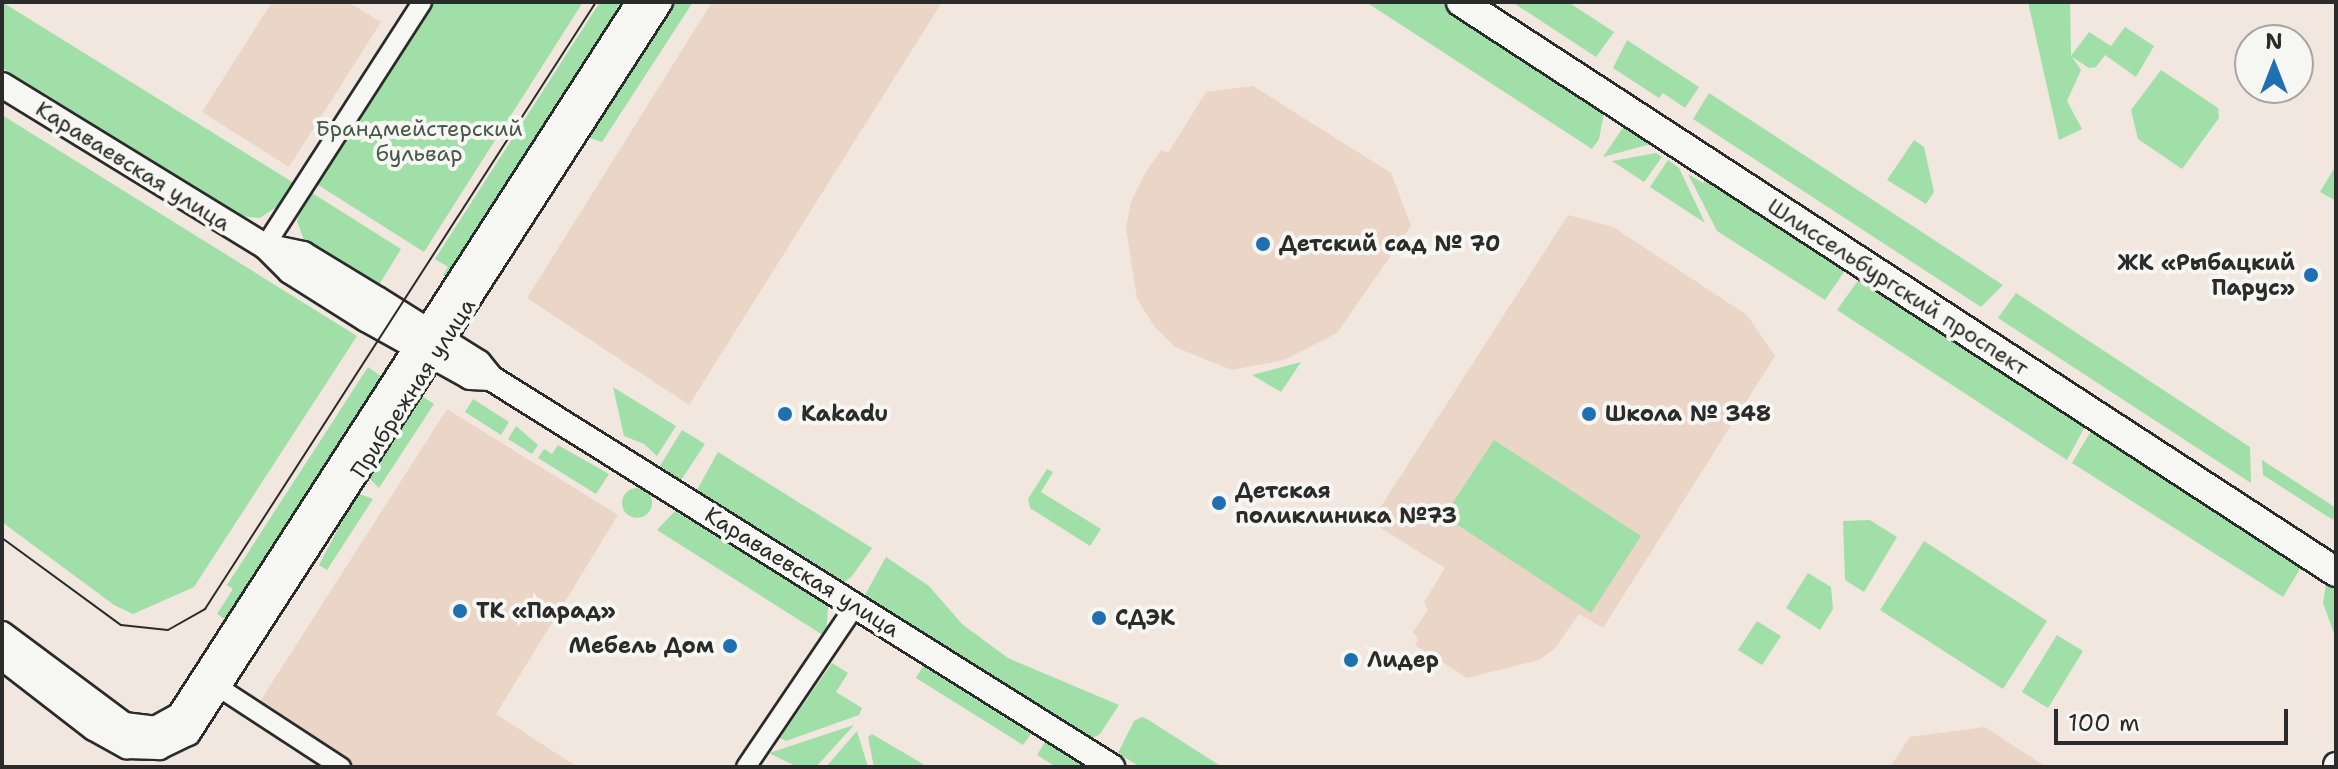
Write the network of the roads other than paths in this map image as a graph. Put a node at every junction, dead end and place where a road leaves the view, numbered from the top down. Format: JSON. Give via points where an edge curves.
{"nodes":[{"id":1,"x":422,"y":2,"type":"edge"},
{"id":2,"x":639,"y":2,"type":"edge"},
{"id":3,"x":660,"y":2,"type":"edge"},
{"id":4,"x":1461,"y":2,"type":"edge"},
{"id":5,"x":1494,"y":2,"type":"edge"},
{"id":6,"x":2,"y":85,"type":"edge"},
{"id":7,"x":265,"y":246,"type":"junction"},
{"id":8,"x":430,"y":343,"type":"junction"},
{"id":9,"x":2336,"y":550,"type":"edge"},
{"id":10,"x":2336,"y":572,"type":"edge"},
{"id":11,"x":855,"y":606,"type":"junction"},
{"id":12,"x":2,"y":634,"type":"edge"},
{"id":13,"x":2,"y":657,"type":"edge"},
{"id":14,"x":211,"y":683,"type":"junction"},
{"id":15,"x":142,"y":738,"type":"junction"},
{"id":16,"x":341,"y":767,"type":"edge"},
{"id":17,"x":746,"y":767,"type":"edge"},
{"id":18,"x":1112,"y":767,"type":"edge"}],
"edges":[{"from":1,"to":7,"type":"street"},
{"from":2,"to":8,"type":"street","name":"Прибрежная улица"},
{"from":3,"to":8,"type":"street","name":"Прибрежная улица"},
{"from":4,"to":10,"type":"main road","name":"Шлиссельбургский проспект"},
{"from":5,"to":9,"type":"main road","name":"Шлиссельбургский проспект"},
{"from":6,"to":7,"type":"street","name":"Караваевская улица"},
{"from":7,"to":8,"type":"street","name":"Караваевская улица","via":[[303,254]]},
{"from":8,"to":11,"type":"street","name":"Караваевская улица","via":[[479,363],[491,378]]},
{"from":8,"to":14,"type":"street","name":"Прибрежная улица"},
{"from":11,"to":17,"type":"street"},
{"from":11,"to":18,"type":"street","name":"Караваевская улица"},
{"from":12,"to":15,"type":"street"},
{"from":13,"to":15,"type":"street","via":[[94,728],[127,746]]},
{"from":14,"to":15,"type":"street","name":"Прибрежная улица","via":[[188,733],[174,742]]},
{"from":14,"to":16,"type":"street"}]}
